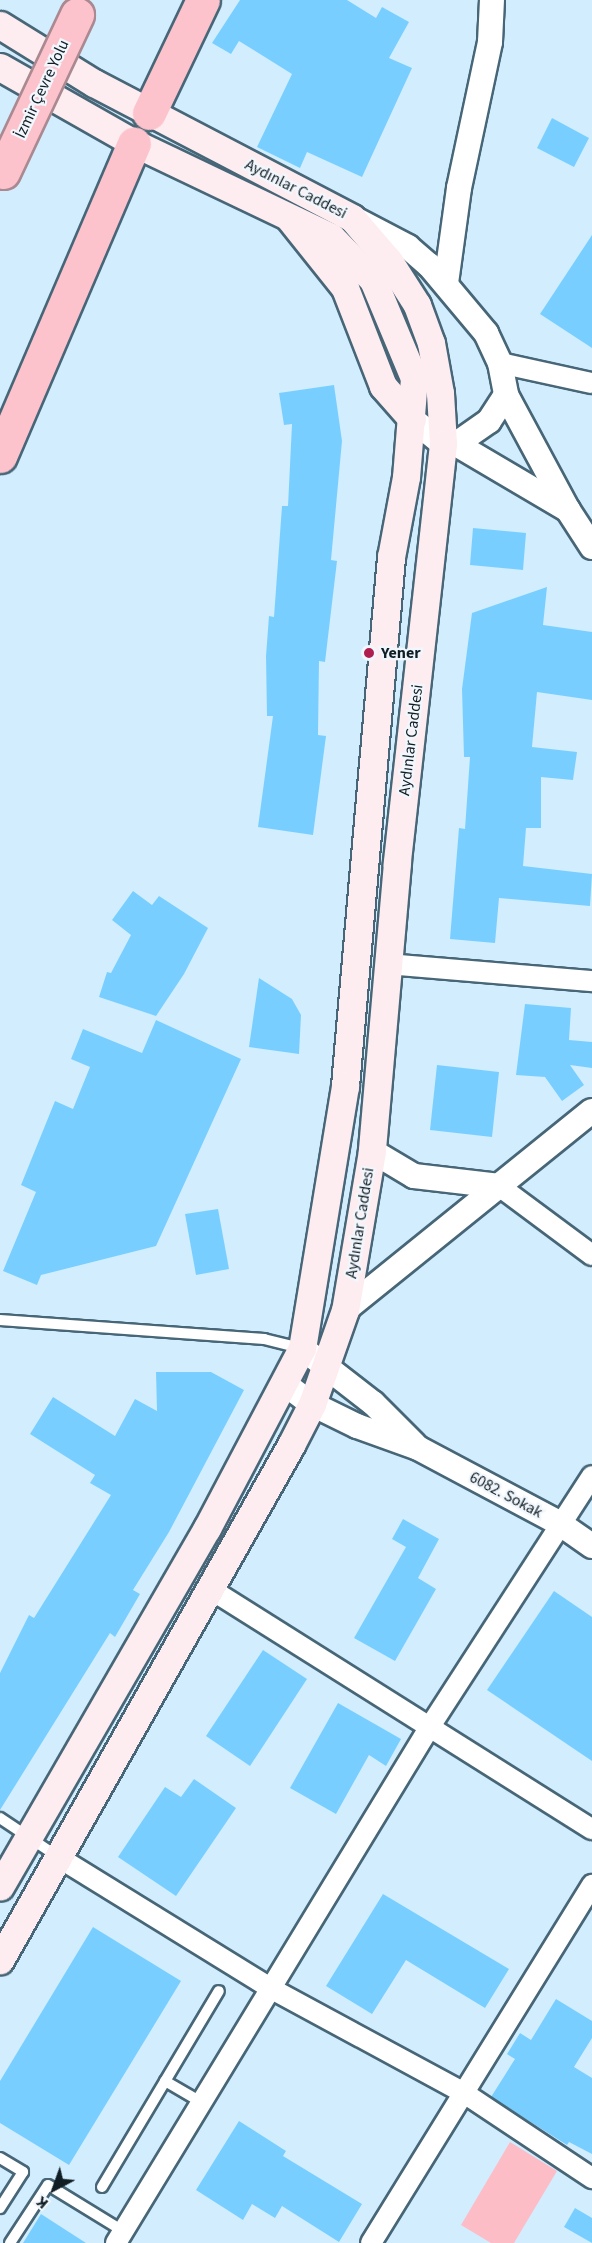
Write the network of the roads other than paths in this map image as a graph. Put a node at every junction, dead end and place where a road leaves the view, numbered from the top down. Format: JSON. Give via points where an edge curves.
{"nodes":[{"id":1,"x":202,"y":0,"type":"edge"},
{"id":2,"x":492,"y":0,"type":"edge"},
{"id":3,"x":81,"y":8,"type":"edge"},
{"id":4,"x":0,"y":25,"type":"edge"},
{"id":5,"x":0,"y":67,"type":"edge"},
{"id":6,"x":149,"y":113,"type":"junction"},
{"id":7,"x":134,"y":143,"type":"junction"},
{"id":8,"x":1,"y":175,"type":"edge"},
{"id":9,"x":352,"y":218,"type":"junction"},
{"id":10,"x":446,"y":283,"type":"junction"},
{"id":11,"x":500,"y":363,"type":"junction"},
{"id":12,"x":592,"y":383,"type":"edge"},
{"id":13,"x":506,"y":395,"type":"junction"},
{"id":14,"x":412,"y":419,"type":"junction"},
{"id":15,"x":449,"y":444,"type":"junction"},
{"id":16,"x":0,"y":456,"type":"edge"},
{"id":17,"x":568,"y":510,"type":"junction"},
{"id":18,"x":592,"y":548,"type":"edge"},
{"id":19,"x":388,"y":964,"type":"junction"},
{"id":20,"x":592,"y":981,"type":"edge"},
{"id":21,"x":592,"y":1111,"type":"edge"},
{"id":22,"x":372,"y":1151,"type":"junction"},
{"id":23,"x":500,"y":1186,"type":"junction"},
{"id":24,"x":592,"y":1255,"type":"edge"},
{"id":25,"x":345,"y":1310,"type":"junction"},
{"id":26,"x":0,"y":1320,"type":"edge"},
{"id":27,"x":302,"y":1348,"type":"junction"},
{"id":28,"x":326,"y":1365,"type":"junction"},
{"id":29,"x":285,"y":1384,"type":"junction"},
{"id":30,"x":312,"y":1404,"type":"junction"},
{"id":31,"x":418,"y":1448,"type":"junction"},
{"id":32,"x":592,"y":1476,"type":"edge"},
{"id":33,"x":559,"y":1523,"type":"junction"},
{"id":34,"x":592,"y":1546,"type":"edge"},
{"id":35,"x":212,"y":1590,"type":"junction"},
{"id":36,"x":429,"y":1728,"type":"junction"},
{"id":37,"x":0,"y":1818,"type":"edge"},
{"id":38,"x":592,"y":1829,"type":"edge"},
{"id":39,"x":28,"y":1837,"type":"junction"},
{"id":40,"x":58,"y":1857,"type":"junction"},
{"id":41,"x":592,"y":1885,"type":"edge"},
{"id":42,"x":0,"y":1886,"type":"edge"},
{"id":43,"x":0,"y":1960,"type":"edge"},
{"id":44,"x":270,"y":1988,"type":"junction"},
{"id":45,"x":219,"y":1991,"type":"dead end"},
{"id":46,"x":165,"y":2080,"type":"junction"},
{"id":47,"x":464,"y":2093,"type":"junction"},
{"id":48,"x":201,"y":2102,"type":"junction"},
{"id":49,"x":0,"y":2158,"type":"edge"},
{"id":50,"x":592,"y":2178,"type":"edge"},
{"id":51,"x":102,"y":2187,"type":"dead end"},
{"id":52,"x":0,"y":2208,"type":"edge"},
{"id":53,"x":120,"y":2237,"type":"edge"},
{"id":54,"x":10,"y":2243,"type":"edge"},
{"id":55,"x":371,"y":2243,"type":"edge"}],
"edges":[{"from":1,"to":6,"type":"highway"},
{"from":2,"to":10,"type":"street","via":[[490,42],[459,188]]},
{"from":3,"to":8,"type":"highway","name":"İzmir Çevre Yolu","bridge":true},
{"from":4,"to":6,"type":"main road","name":"Aydınlar Caddesi"},
{"from":5,"to":7,"type":"main road","name":"Aydınlar Caddesi"},
{"from":6,"to":9,"type":"main road","name":"Aydınlar Caddesi"},
{"from":7,"to":14,"type":"main road","name":"Aydınlar Caddesi","via":[[331,237],[373,280],[414,378]]},
{"from":7,"to":16,"type":"highway"},
{"from":9,"to":10,"type":"street","via":[[408,247]]},
{"from":9,"to":15,"type":"main road","name":"Aydınlar Caddesi","via":[[388,261],[417,305],[431,343]]},
{"from":10,"to":11,"type":"street","via":[[486,333]]},
{"from":11,"to":12,"type":"street"},
{"from":11,"to":13,"type":"street"},
{"from":13,"to":15,"type":"street","via":[[489,421]]},
{"from":13,"to":17,"type":"street"},
{"from":14,"to":15,"type":"street"},
{"from":14,"to":27,"type":"main road","name":"Aydınlar Caddesi","via":[[391,557],[345,1086]]},
{"from":15,"to":17,"type":"street"},
{"from":15,"to":19,"type":"main road","name":"Aydınlar Caddesi"},
{"from":17,"to":18,"type":"street"},
{"from":19,"to":20,"type":"street"},
{"from":19,"to":22,"type":"main road","name":"Aydınlar Caddesi"},
{"from":21,"to":23,"type":"street"},
{"from":22,"to":23,"type":"street","via":[[414,1176]]},
{"from":22,"to":25,"type":"main road","name":"Aydınlar Caddesi"},
{"from":23,"to":24,"type":"street"},
{"from":23,"to":25,"type":"street"},
{"from":25,"to":28,"type":"main road","name":"Aydınlar Caddesi"},
{"from":26,"to":27,"type":"lane","via":[[264,1339]]},
{"from":27,"to":28,"type":"street"},
{"from":27,"to":29,"type":"main road","name":"Aydınlar Caddesi"},
{"from":28,"to":30,"type":"main road","name":"Aydınlar Caddesi"},
{"from":28,"to":31,"type":"street","via":[[373,1403]]},
{"from":29,"to":30,"type":"street"},
{"from":29,"to":39,"type":"main road","name":"Aydınlar Caddesi","via":[[207,1528]]},
{"from":30,"to":31,"type":"street","via":[[357,1426]]},
{"from":30,"to":35,"type":"main road","name":"Aydınlar Caddesi"},
{"from":31,"to":33,"type":"street","name":"6082. Sokak"},
{"from":32,"to":33,"type":"street"},
{"from":33,"to":34,"type":"street","name":"6082. Sokak"},
{"from":33,"to":36,"type":"street"},
{"from":35,"to":36,"type":"street"},
{"from":35,"to":40,"type":"main road","name":"Aydınlar Caddesi"},
{"from":36,"to":38,"type":"street"},
{"from":36,"to":44,"type":"street"},
{"from":37,"to":39,"type":"lane"},
{"from":39,"to":40,"type":"lane"},
{"from":39,"to":42,"type":"main road","name":"Aydınlar Caddesi"},
{"from":40,"to":43,"type":"main road","name":"Aydınlar Caddesi"},
{"from":40,"to":44,"type":"street"},
{"from":41,"to":47,"type":"street"},
{"from":44,"to":47,"type":"street"},
{"from":44,"to":48,"type":"street"},
{"from":45,"to":46,"type":"lane"},
{"from":46,"to":48,"type":"lane"},
{"from":46,"to":51,"type":"lane"},
{"from":47,"to":50,"type":"street"},
{"from":47,"to":55,"type":"street"},
{"from":48,"to":53,"type":"street"},
{"from":49,"to":52,"type":"lane","via":[[23,2172]]},
{"from":53,"to":54,"type":"lane","via":[[48,2185]]}]}
